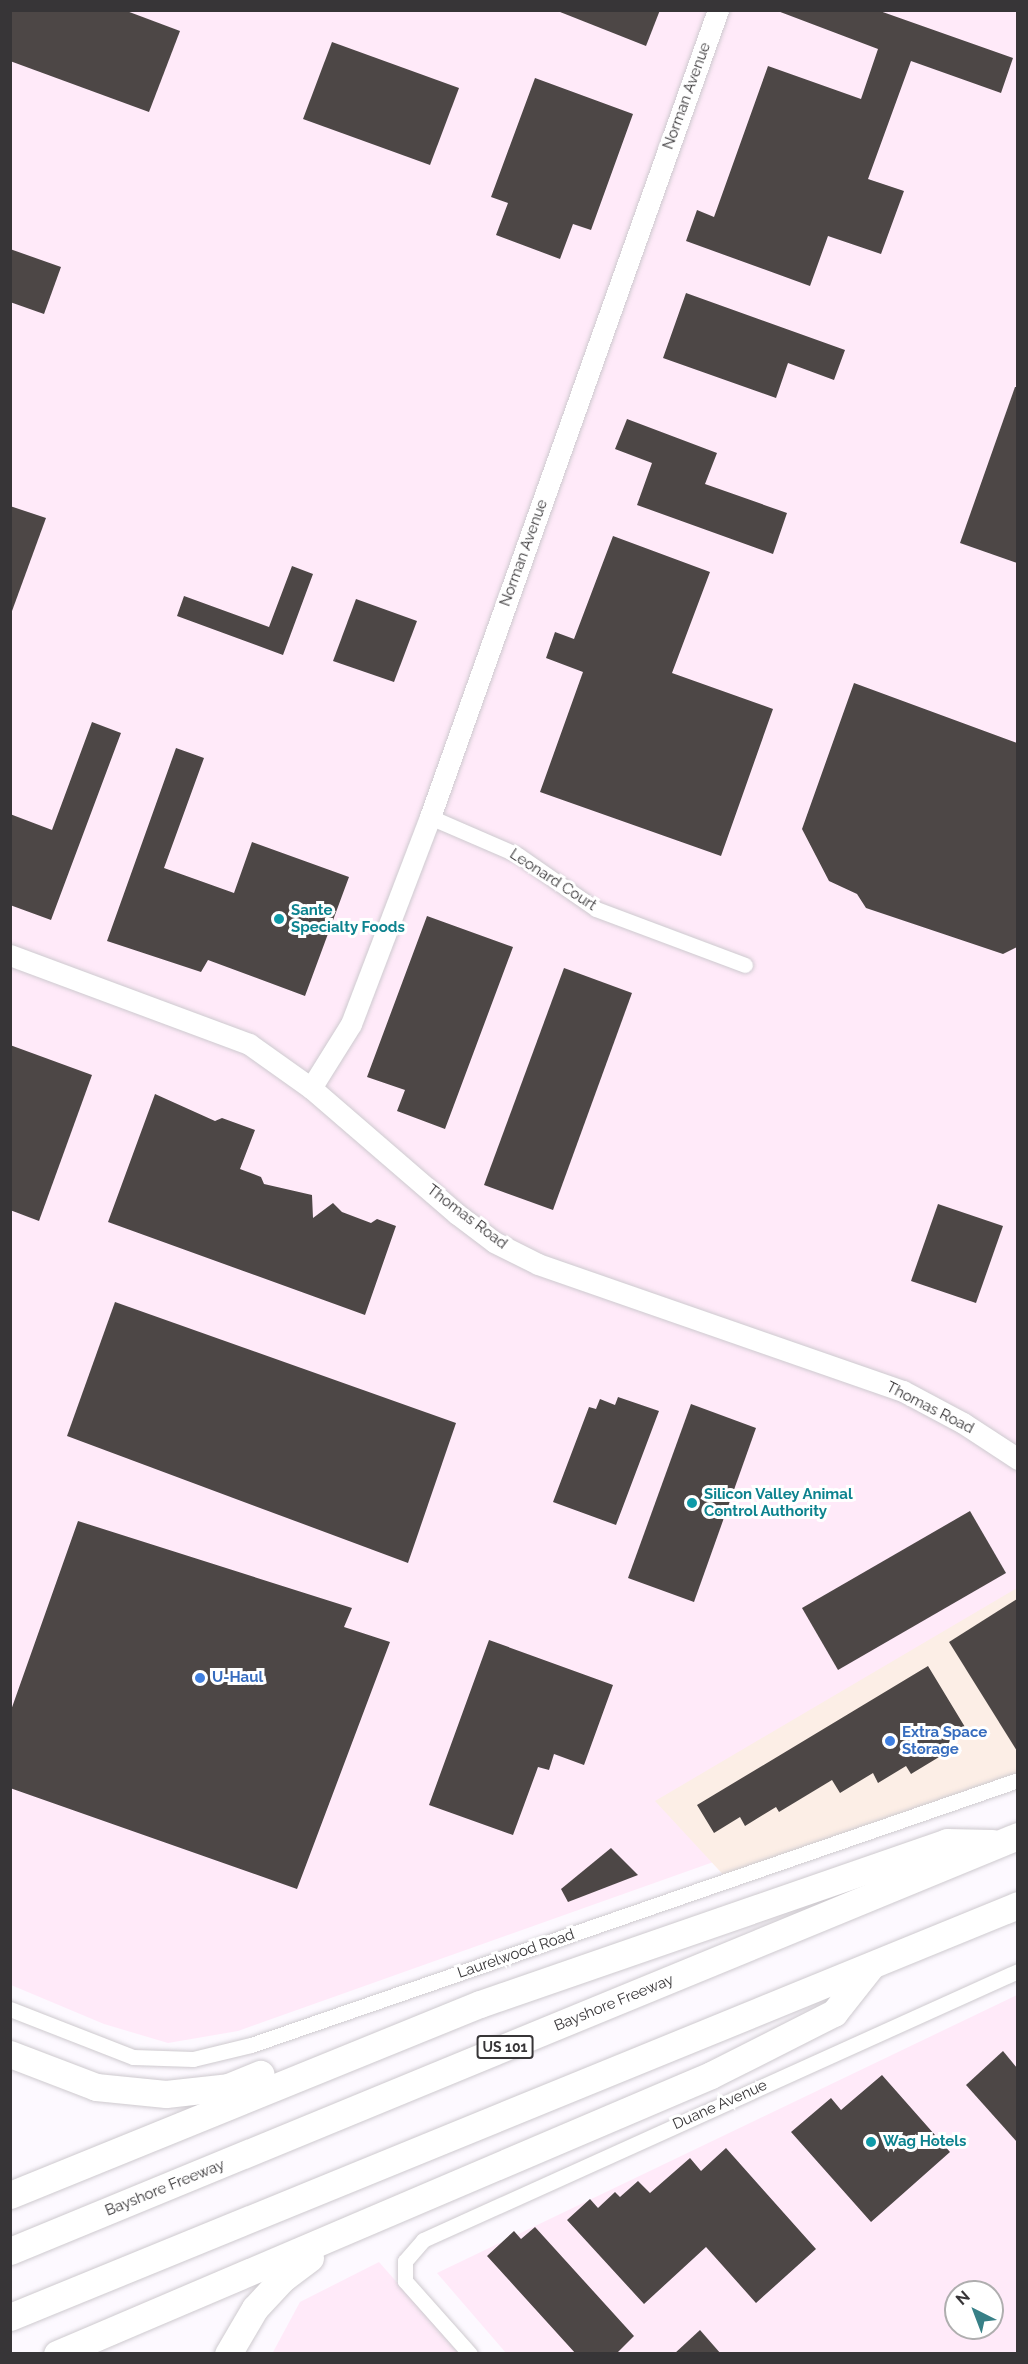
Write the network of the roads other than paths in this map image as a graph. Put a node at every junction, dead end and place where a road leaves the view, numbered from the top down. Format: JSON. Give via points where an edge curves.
{"nodes":[{"id":1,"x":718,"y":10,"type":"edge"},
{"id":2,"x":430,"y":817,"type":"junction"},
{"id":3,"x":10,"y":956,"type":"edge"},
{"id":4,"x":745,"y":965,"type":"dead end"},
{"id":5,"x":311,"y":1088,"type":"junction"},
{"id":6,"x":1017,"y":1459,"type":"edge"},
{"id":7,"x":1017,"y":1780,"type":"edge"},
{"id":8,"x":1009,"y":1840,"type":"edge"},
{"id":9,"x":1017,"y":1905,"type":"edge"},
{"id":10,"x":871,"y":1965,"type":"junction"},
{"id":11,"x":1017,"y":1971,"type":"edge"},
{"id":12,"x":480,"y":2004,"type":"junction"},
{"id":13,"x":10,"y":2009,"type":"edge"},
{"id":14,"x":10,"y":2054,"type":"edge"},
{"id":15,"x":10,"y":2195,"type":"edge"},
{"id":16,"x":381,"y":2217,"type":"junction"},
{"id":17,"x":10,"y":2251,"type":"edge"},
{"id":18,"x":10,"y":2317,"type":"edge"},
{"id":19,"x":57,"y":2354,"type":"edge"},
{"id":20,"x":228,"y":2354,"type":"edge"},
{"id":21,"x":470,"y":2354,"type":"edge"}],
"edges":[{"from":1,"to":2,"type":"street","name":"Norman Avenue"},
{"from":2,"to":4,"type":"street","name":"Leonard Court","via":[[518,855],[596,909]]},
{"from":2,"to":5,"type":"street","name":"Norman Avenue","via":[[351,1024]]},
{"from":3,"to":5,"type":"street","name":"Thomas Road","via":[[249,1044]]},
{"from":5,"to":6,"type":"street","name":"Thomas Road","via":[[494,1242],[548,1268],[903,1392],[963,1423]]},
{"from":7,"to":13,"type":"street","name":"Laurelwood Road","via":[[251,2045],[193,2059],[133,2056]]},
{"from":8,"to":12,"type":"highway","via":[[947,1842]]},
{"from":8,"to":17,"type":"highway","name":"Bayshore Freeway","number":"US 101"},
{"from":9,"to":10,"type":"highway"},
{"from":10,"to":16,"type":"highway","via":[[834,2013],[711,2074]]},
{"from":10,"to":18,"type":"highway"},
{"from":11,"to":21,"type":"street","name":"Duane Avenue","via":[[423,2240],[405,2261],[405,2281]]},
{"from":12,"to":14,"type":"highway","via":[[437,2011],[228,2086],[166,2094],[96,2087]]},
{"from":12,"to":15,"type":"highway"},
{"from":16,"to":19,"type":"highway"},
{"from":16,"to":20,"type":"highway","via":[[318,2252],[282,2279],[255,2308]]}]}
